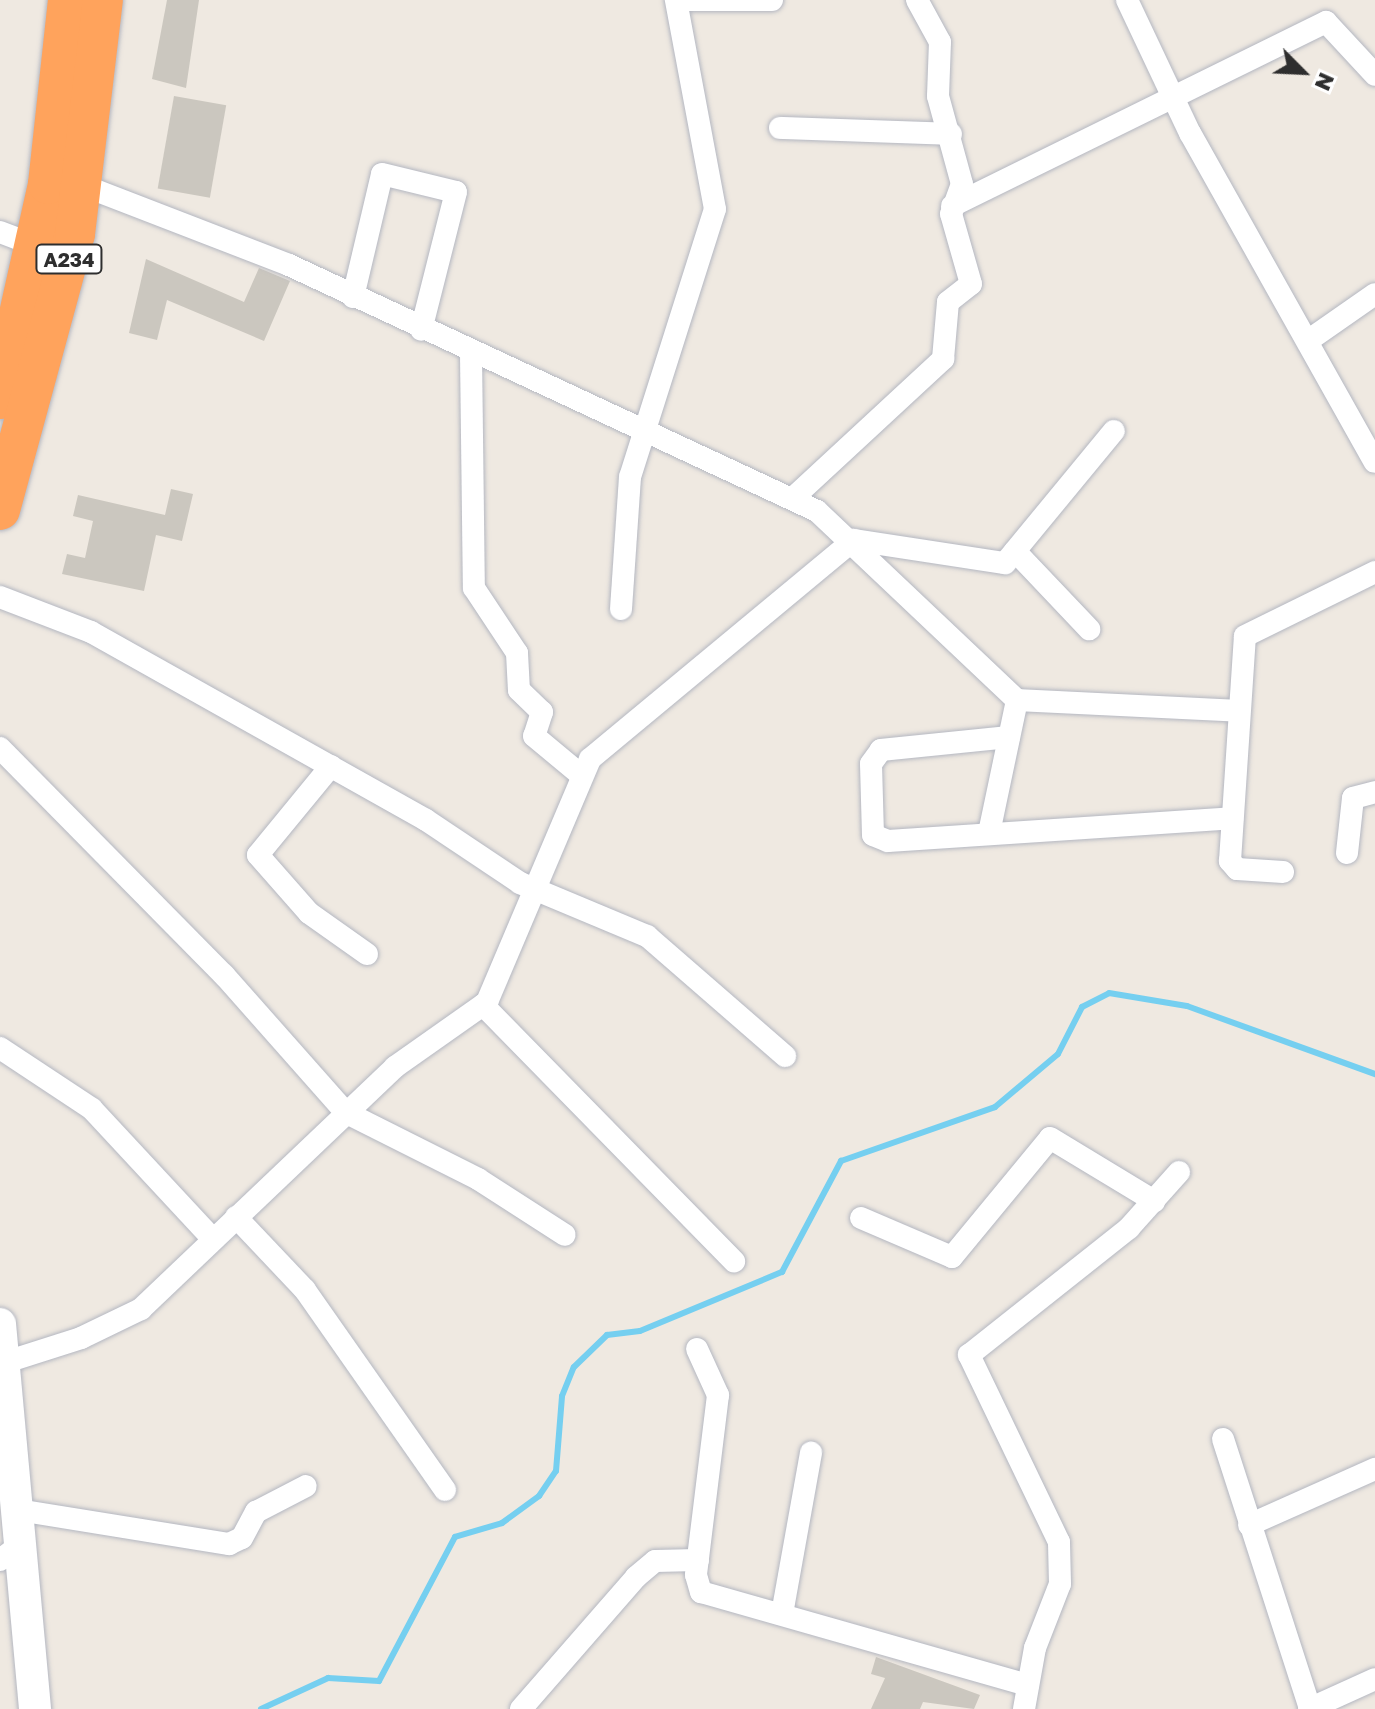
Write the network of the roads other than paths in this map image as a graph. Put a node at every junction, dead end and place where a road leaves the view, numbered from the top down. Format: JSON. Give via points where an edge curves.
{"nodes":[{"id":1,"x":68,"y":0,"type":"edge"},
{"id":2,"x":103,"y":0,"type":"edge"},
{"id":3,"x":676,"y":0,"type":"edge"},
{"id":4,"x":689,"y":0,"type":"edge"},
{"id":5,"x":719,"y":0,"type":"edge"},
{"id":6,"x":772,"y":0,"type":"edge"},
{"id":7,"x":917,"y":0,"type":"edge"},
{"id":8,"x":1127,"y":0,"type":"edge"},
{"id":9,"x":1375,"y":75,"type":"edge"},
{"id":10,"x":1174,"y":98,"type":"junction"},
{"id":11,"x":780,"y":128,"type":"dead end"},
{"id":12,"x":951,"y":134,"type":"junction"},
{"id":13,"x":82,"y":185,"type":"junction"},
{"id":14,"x":952,"y":206,"type":"junction"},
{"id":15,"x":0,"y":232,"type":"edge"},
{"id":16,"x":37,"y":246,"type":"junction"},
{"id":17,"x":1375,"y":294,"type":"edge"},
{"id":18,"x":353,"y":297,"type":"junction"},
{"id":19,"x":421,"y":330,"type":"junction"},
{"id":20,"x":1309,"y":340,"type":"junction"},
{"id":21,"x":471,"y":354,"type":"junction"},
{"id":22,"x":0,"y":399,"type":"edge"},
{"id":23,"x":1114,"y":431,"type":"dead end"},
{"id":24,"x":647,"y":434,"type":"junction"},
{"id":25,"x":1375,"y":462,"type":"edge"},
{"id":26,"x":3,"y":493,"type":"edge"},
{"id":27,"x":793,"y":498,"type":"junction"},
{"id":28,"x":854,"y":540,"type":"junction"},
{"id":29,"x":1015,"y":551,"type":"junction"},
{"id":30,"x":1375,"y":572,"type":"edge"},
{"id":31,"x":0,"y":597,"type":"edge"},
{"id":32,"x":621,"y":609,"type":"dead end"},
{"id":33,"x":1089,"y":629,"type":"dead end"},
{"id":34,"x":1017,"y":700,"type":"junction"},
{"id":35,"x":1239,"y":711,"type":"junction"},
{"id":36,"x":1009,"y":737,"type":"junction"},
{"id":37,"x":0,"y":748,"type":"edge"},
{"id":38,"x":331,"y":766,"type":"junction"},
{"id":39,"x":581,"y":775,"type":"junction"},
{"id":40,"x":1375,"y":792,"type":"edge"},
{"id":41,"x":1232,"y":818,"type":"junction"},
{"id":42,"x":989,"y":833,"type":"junction"},
{"id":43,"x":1347,"y":853,"type":"dead end"},
{"id":44,"x":1283,"y":872,"type":"dead end"},
{"id":45,"x":535,"y":889,"type":"junction"},
{"id":46,"x":367,"y":954,"type":"dead end"},
{"id":47,"x":483,"y":1005,"type":"junction"},
{"id":48,"x":0,"y":1048,"type":"edge"},
{"id":49,"x":785,"y":1056,"type":"dead end"},
{"id":50,"x":345,"y":1112,"type":"junction"},
{"id":51,"x":1179,"y":1172,"type":"dead end"},
{"id":52,"x":1154,"y":1201,"type":"junction"},
{"id":53,"x":236,"y":1217,"type":"junction"},
{"id":54,"x":861,"y":1218,"type":"dead end"},
{"id":55,"x":565,"y":1235,"type":"dead end"},
{"id":56,"x":213,"y":1239,"type":"junction"},
{"id":57,"x":734,"y":1261,"type":"dead end"},
{"id":58,"x":0,"y":1324,"type":"edge"},
{"id":59,"x":697,"y":1349,"type":"dead end"},
{"id":60,"x":6,"y":1362,"type":"junction"},
{"id":61,"x":1223,"y":1439,"type":"dead end"},
{"id":62,"x":811,"y":1453,"type":"dead end"},
{"id":63,"x":1375,"y":1469,"type":"edge"},
{"id":64,"x":306,"y":1486,"type":"dead end"},
{"id":65,"x":445,"y":1490,"type":"dead end"},
{"id":66,"x":12,"y":1497,"type":"edge"},
{"id":67,"x":1249,"y":1525,"type":"junction"},
{"id":68,"x":10,"y":1552,"type":"edge"},
{"id":69,"x":698,"y":1560,"type":"junction"},
{"id":70,"x":782,"y":1614,"type":"junction"},
{"id":71,"x":1375,"y":1679,"type":"edge"},
{"id":72,"x":1028,"y":1685,"type":"junction"},
{"id":73,"x":35,"y":1709,"type":"edge"},
{"id":74,"x":521,"y":1709,"type":"edge"},
{"id":75,"x":1024,"y":1709,"type":"edge"},
{"id":76,"x":1310,"y":1709,"type":"edge"}],
"edges":[{"from":1,"to":16,"type":"highway","number":"A234"},
{"from":2,"to":13,"type":"highway","number":"A234"},
{"from":3,"to":24,"type":"street","via":[[715,209]]},
{"from":4,"to":5,"type":"street"},
{"from":5,"to":6,"type":"street"},
{"from":7,"to":12,"type":"street","via":[[940,42],[938,96]]},
{"from":8,"to":10,"type":"street"},
{"from":9,"to":10,"type":"street","via":[[1326,22]]},
{"from":10,"to":14,"type":"street"},
{"from":10,"to":20,"type":"street"},
{"from":11,"to":12,"type":"street"},
{"from":12,"to":14,"type":"street","via":[[962,184]]},
{"from":13,"to":18,"type":"street"},
{"from":13,"to":26,"type":"highway","number":"A234","via":[[55,325]]},
{"from":14,"to":27,"type":"street","via":[[972,272],[971,284],[948,302],[943,359]]},
{"from":15,"to":16,"type":"street"},
{"from":16,"to":22,"type":"highway","number":"A234"},
{"from":17,"to":20,"type":"street"},
{"from":18,"to":19,"type":"street"},
{"from":18,"to":19,"type":"street","via":[[382,174],[456,192]]},
{"from":19,"to":21,"type":"street"},
{"from":20,"to":25,"type":"street"},
{"from":21,"to":24,"type":"street"},
{"from":21,"to":39,"type":"street","via":[[474,588],[517,653],[519,690],[542,712],[534,736]]},
{"from":23,"to":29,"type":"street"},
{"from":24,"to":27,"type":"street"},
{"from":24,"to":32,"type":"street","via":[[630,477]]},
{"from":27,"to":28,"type":"street"},
{"from":28,"to":29,"type":"street","via":[[995,567]]},
{"from":28,"to":34,"type":"street"},
{"from":28,"to":39,"type":"street","via":[[590,759]]},
{"from":29,"to":33,"type":"street"},
{"from":30,"to":35,"type":"street","via":[[1245,636]]},
{"from":31,"to":38,"type":"street","via":[[91,632]]},
{"from":34,"to":35,"type":"street"},
{"from":34,"to":36,"type":"street"},
{"from":35,"to":41,"type":"street"},
{"from":36,"to":42,"type":"street"},
{"from":36,"to":42,"type":"street","via":[[881,750],[871,764],[877,839]]},
{"from":37,"to":50,"type":"street","via":[[224,975]]},
{"from":38,"to":45,"type":"street"},
{"from":38,"to":46,"type":"street","via":[[258,855],[309,913]]},
{"from":39,"to":45,"type":"street"},
{"from":40,"to":43,"type":"street","via":[[1353,798]]},
{"from":41,"to":42,"type":"street"},
{"from":41,"to":44,"type":"street","via":[[1231,866]]},
{"from":45,"to":47,"type":"street"},
{"from":45,"to":49,"type":"street","via":[[656,942]]},
{"from":47,"to":50,"type":"street"},
{"from":47,"to":57,"type":"street"},
{"from":48,"to":56,"type":"street","via":[[92,1109]]},
{"from":50,"to":53,"type":"street"},
{"from":50,"to":55,"type":"street","via":[[478,1179]]},
{"from":51,"to":52,"type":"street"},
{"from":52,"to":54,"type":"street","via":[[1050,1138],[952,1257]]},
{"from":52,"to":72,"type":"street","via":[[969,1355],[1059,1542],[1060,1584]]},
{"from":53,"to":56,"type":"street"},
{"from":53,"to":65,"type":"street","via":[[305,1290]]},
{"from":56,"to":60,"type":"street","via":[[141,1309],[81,1338]]},
{"from":58,"to":60,"type":"street"},
{"from":59,"to":69,"type":"street","via":[[718,1395]]},
{"from":60,"to":66,"type":"street"},
{"from":61,"to":67,"type":"street"},
{"from":62,"to":70,"type":"street"},
{"from":63,"to":67,"type":"street"},
{"from":64,"to":66,"type":"street","via":[[256,1512],[242,1538],[229,1544]]},
{"from":66,"to":68,"type":"street"},
{"from":67,"to":76,"type":"street"},
{"from":68,"to":73,"type":"street"},
{"from":69,"to":70,"type":"street","via":[[701,1592]]},
{"from":69,"to":74,"type":"street","via":[[655,1561]]},
{"from":70,"to":72,"type":"street"},
{"from":71,"to":76,"type":"street"},
{"from":72,"to":75,"type":"street"}]}
